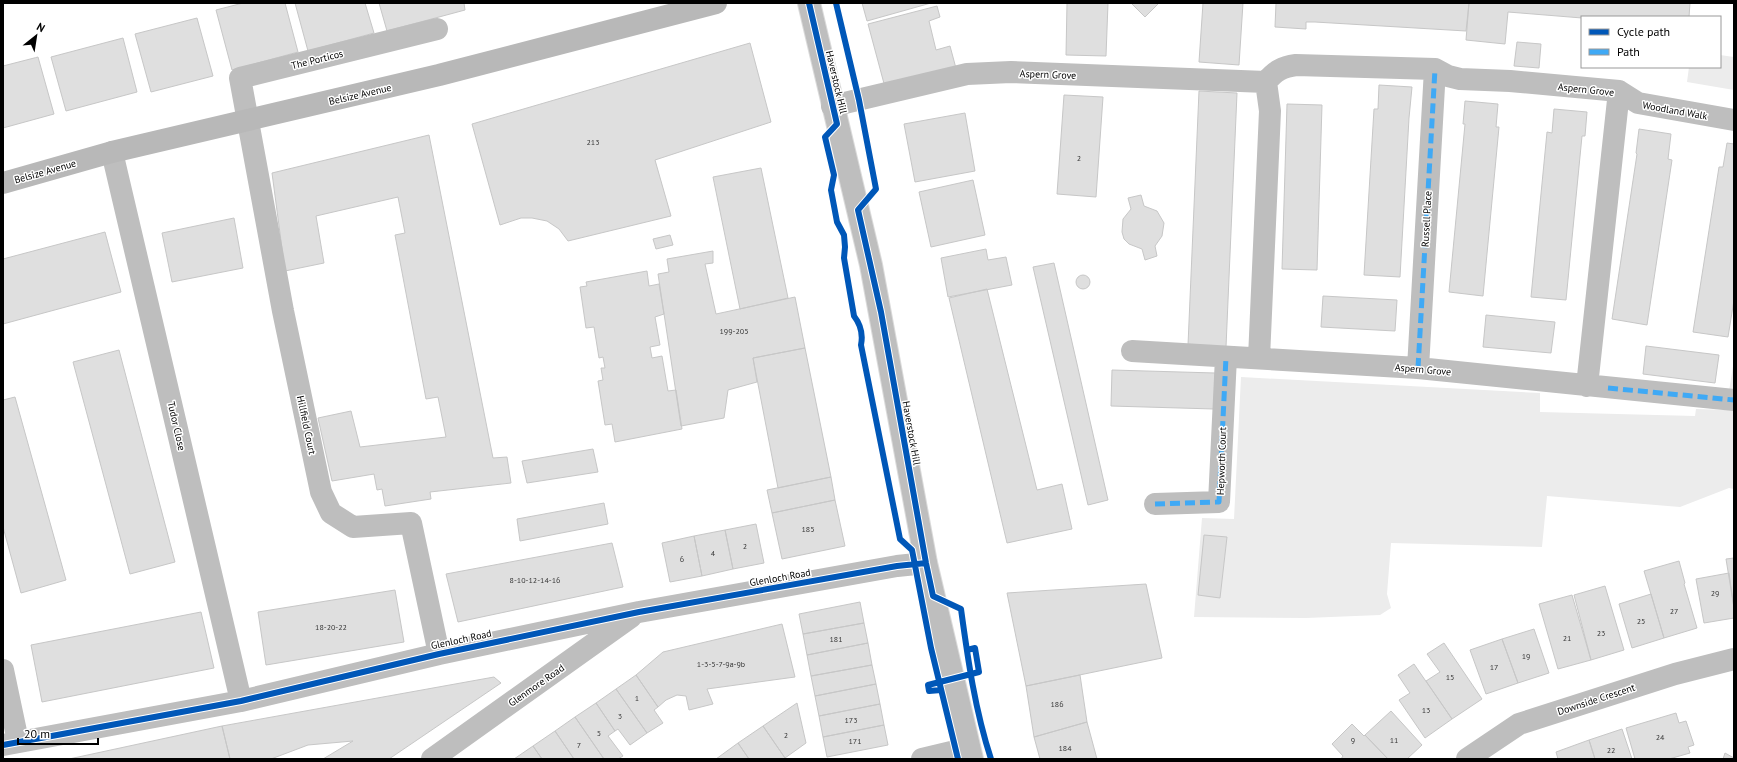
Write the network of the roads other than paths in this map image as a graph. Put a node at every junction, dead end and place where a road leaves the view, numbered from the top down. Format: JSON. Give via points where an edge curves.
{"nodes":[{"id":1,"x":716,"y":3,"type":"edge"},
{"id":2,"x":809,"y":3,"type":"edge"},
{"id":3,"x":437,"y":29,"type":"dead end"},
{"id":4,"x":1435,"y":69,"type":"junction"},
{"id":5,"x":1266,"y":82,"type":"junction"},
{"id":6,"x":1618,"y":91,"type":"junction"},
{"id":7,"x":832,"y":106,"type":"junction"},
{"id":8,"x":1734,"y":120,"type":"edge"},
{"id":9,"x":247,"y":121,"type":"junction"},
{"id":10,"x":112,"y":152,"type":"junction"},
{"id":11,"x":3,"y":183,"type":"edge"},
{"id":12,"x":1132,"y":352,"type":"dead end"},
{"id":13,"x":1226,"y":357,"type":"junction"},
{"id":14,"x":1259,"y":358,"type":"junction"},
{"id":15,"x":1418,"y":368,"type":"junction"},
{"id":16,"x":1597,"y":387,"type":"junction"},
{"id":17,"x":1734,"y":400,"type":"edge"},
{"id":18,"x":1155,"y":504,"type":"dead end"},
{"id":19,"x":926,"y":563,"type":"junction"},
{"id":20,"x":639,"y":612,"type":"junction"},
{"id":21,"x":439,"y":654,"type":"junction"},
{"id":22,"x":1734,"y":659,"type":"edge"},
{"id":23,"x":3,"y":670,"type":"edge"},
{"id":24,"x":241,"y":701,"type":"junction"},
{"id":25,"x":11,"y":743,"type":"edge"},
{"id":26,"x":970,"y":753,"type":"edge"},
{"id":27,"x":432,"y":759,"type":"edge"},
{"id":28,"x":922,"y":759,"type":"edge"},
{"id":29,"x":1467,"y":759,"type":"edge"}],
"edges":[{"from":1,"to":9,"type":"street","name":"Belsize Avenue","via":[[439,75]]},
{"from":2,"to":7,"type":"street","name":"Haverstock Hill"},
{"from":3,"to":9,"type":"street","name":"The Porticos","via":[[240,78]]},
{"from":4,"to":5,"type":"street","name":"Aspern Grove","via":[[1296,65],[1286,66],[1275,72]]},
{"from":4,"to":6,"type":"street","name":"Aspern Grove","via":[[1460,79]]},
{"from":4,"to":15,"type":"street","name":"Russell Place"},
{"from":5,"to":7,"type":"street","name":"Aspern Grove","via":[[1019,73],[967,74]]},
{"from":5,"to":14,"type":"street","via":[[1270,112]]},
{"from":6,"to":8,"type":"street","name":"Woodland Walk","via":[[1638,103]]},
{"from":6,"to":16,"type":"street","name":"Aspern Grove"},
{"from":7,"to":19,"type":"street","name":"Haverstock Hill","via":[[874,278]]},
{"from":9,"to":10,"type":"street","name":"Belsize Avenue"},
{"from":9,"to":21,"type":"street","name":"Hillfield Court","via":[[321,492],[332,513],[352,527],[411,523]]},
{"from":10,"to":11,"type":"street","name":"Belsize Avenue"},
{"from":10,"to":24,"type":"street","name":"Tudor Close"},
{"from":12,"to":13,"type":"street","name":"Aspern Grove"},
{"from":13,"to":14,"type":"street","name":"Aspern Grove"},
{"from":13,"to":18,"type":"street","name":"Hepworth Court","via":[[1219,502]]},
{"from":14,"to":15,"type":"street","name":"Aspern Grove"},
{"from":15,"to":16,"type":"street","name":"Aspern Grove"},
{"from":16,"to":17,"type":"street","name":"Aspern Grove"},
{"from":19,"to":20,"type":"street","name":"Glenloch Road"},
{"from":19,"to":26,"type":"street","name":"Haverstock Hill"},
{"from":20,"to":21,"type":"street","name":"Glenloch Road"},
{"from":20,"to":27,"type":"street","name":"Glenmore Road"},
{"from":21,"to":24,"type":"street","name":"Glenloch Road"},
{"from":22,"to":29,"type":"street","name":"Downside Crescent","via":[[1675,674],[1519,724]]},
{"from":23,"to":25,"type":"street"},
{"from":24,"to":25,"type":"street","name":"Glenloch Road"},
{"from":26,"to":28,"type":"street"}]}
